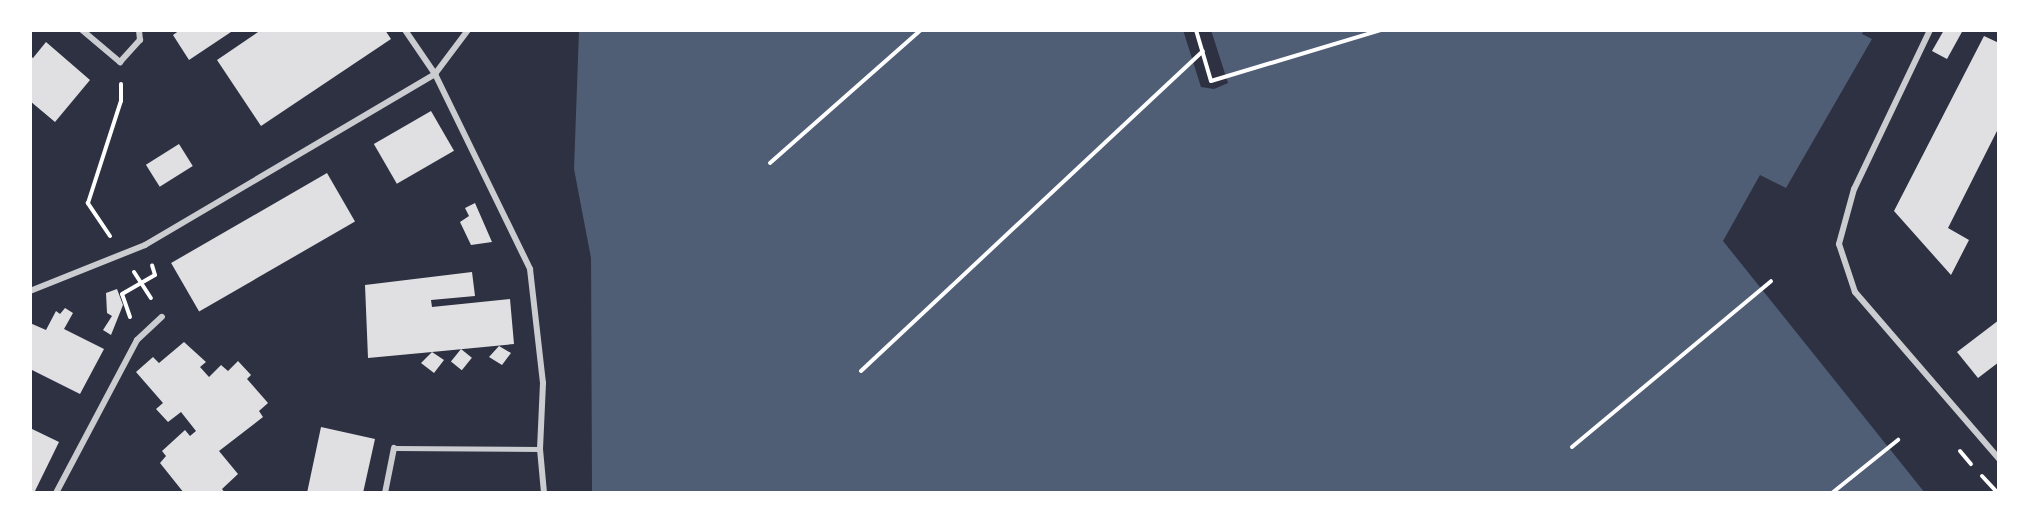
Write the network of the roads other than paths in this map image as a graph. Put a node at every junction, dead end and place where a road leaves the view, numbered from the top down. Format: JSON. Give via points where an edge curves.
{"nodes":[{"id":1,"x":82,"y":30,"type":"edge"},
{"id":2,"x":140,"y":30,"type":"edge"},
{"id":3,"x":405,"y":30,"type":"edge"},
{"id":4,"x":468,"y":30,"type":"edge"},
{"id":5,"x":1930,"y":30,"type":"edge"},
{"id":6,"x":435,"y":74,"type":"junction"},
{"id":7,"x":30,"y":291,"type":"edge"},
{"id":8,"x":162,"y":317,"type":"dead end"},
{"id":9,"x":394,"y":448,"type":"joint"},
{"id":10,"x":540,"y":449,"type":"junction"},
{"id":11,"x":1999,"y":459,"type":"edge"},
{"id":12,"x":56,"y":493,"type":"edge"},
{"id":13,"x":385,"y":493,"type":"edge"},
{"id":14,"x":544,"y":493,"type":"edge"}],
"edges":[{"from":1,"to":2,"type":"street","via":[[120,62],[140,40]]},
{"from":3,"to":6,"type":"street"},
{"from":4,"to":6,"type":"street"},
{"from":5,"to":11,"type":"street","via":[[1854,189],[1839,244],[1855,292]]},
{"from":6,"to":7,"type":"street","via":[[145,244]]},
{"from":6,"to":10,"type":"street","via":[[530,269],[543,383]]},
{"from":8,"to":12,"type":"street","via":[[137,340]]},
{"from":9,"to":10,"type":"street"},
{"from":9,"to":13,"type":"street"},
{"from":10,"to":14,"type":"street"}]}
